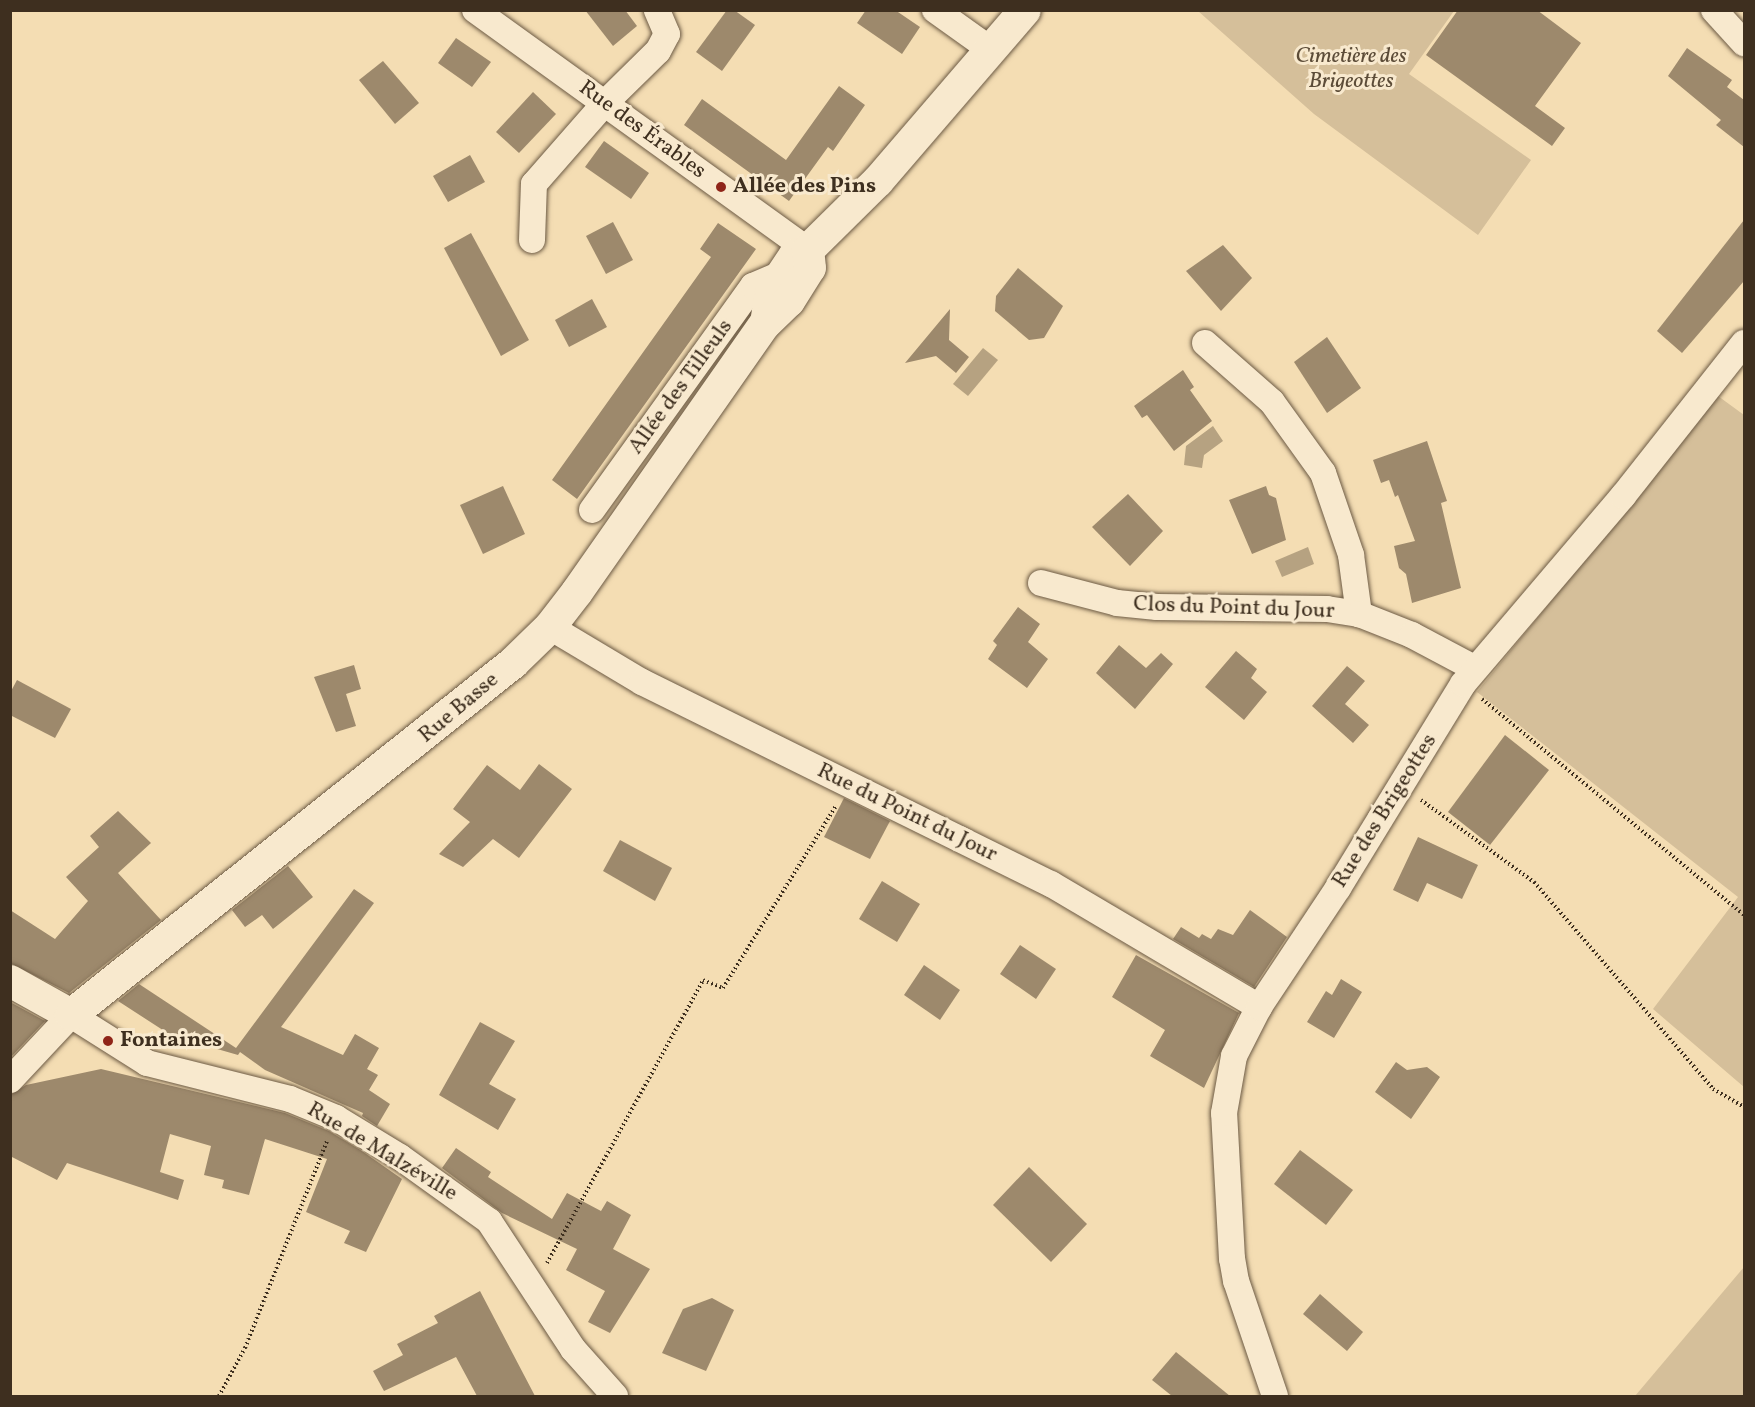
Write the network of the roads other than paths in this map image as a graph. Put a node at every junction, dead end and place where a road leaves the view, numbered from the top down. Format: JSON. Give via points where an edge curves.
{"nodes":[{"id":1,"x":475,"y":10,"type":"edge"},
{"id":2,"x":657,"y":10,"type":"edge"},
{"id":3,"x":935,"y":10,"type":"edge"},
{"id":4,"x":1025,"y":10,"type":"edge"},
{"id":5,"x":1714,"y":10,"type":"edge"},
{"id":6,"x":1744,"y":43,"type":"edge"},
{"id":7,"x":991,"y":50,"type":"junction"},
{"id":8,"x":605,"y":103,"type":"junction"},
{"id":9,"x":532,"y":240,"type":"dead end"},
{"id":10,"x":808,"y":250,"type":"junction"},
{"id":11,"x":779,"y":274,"type":"junction"},
{"id":12,"x":765,"y":324,"type":"junction"},
{"id":13,"x":1205,"y":343,"type":"dead end"},
{"id":14,"x":1744,"y":343,"type":"edge"},
{"id":15,"x":592,"y":510,"type":"dead end"},
{"id":16,"x":1041,"y":583,"type":"dead end"},
{"id":17,"x":1359,"y":614,"type":"junction"},
{"id":18,"x":550,"y":627,"type":"junction"},
{"id":19,"x":1469,"y":676,"type":"junction"},
{"id":20,"x":10,"y":981,"type":"edge"},
{"id":21,"x":1259,"y":1007,"type":"junction"},
{"id":22,"x":71,"y":1015,"type":"junction"},
{"id":23,"x":10,"y":1080,"type":"edge"},
{"id":24,"x":615,"y":1396,"type":"edge"},
{"id":25,"x":1275,"y":1396,"type":"edge"}],
"edges":[{"from":1,"to":8,"type":"street","name":"Rue des Érables"},
{"from":2,"to":8,"type":"street","via":[[666,26],[664,42]]},
{"from":3,"to":7,"type":"street"},
{"from":4,"to":7,"type":"street"},
{"from":5,"to":6,"type":"street"},
{"from":7,"to":10,"type":"street","via":[[878,181]]},
{"from":8,"to":9,"type":"street","via":[[534,184]]},
{"from":8,"to":10,"type":"street","name":"Rue des Érables"},
{"from":10,"to":11,"type":"street","name":"Rue Basse","via":[[795,255]]},
{"from":10,"to":12,"type":"street","name":"Rue Basse","via":[[810,268],[782,311]]},
{"from":11,"to":12,"type":"street","name":"Rue Basse","via":[[771,291]]},
{"from":11,"to":15,"type":"street","name":"Allée des Tilleuls","via":[[753,286]]},
{"from":12,"to":18,"type":"street","name":"Rue Basse"},
{"from":13,"to":17,"type":"street","name":"Clos du Point du Jour","via":[[1272,402],[1323,472],[1351,555]]},
{"from":14,"to":19,"type":"street","name":"Rue des Brigeottes","via":[[1623,496]]},
{"from":16,"to":17,"type":"street","name":"Clos du Point du Jour","via":[[1117,603],[1157,607],[1326,609]]},
{"from":17,"to":19,"type":"street","name":"Clos du Point du Jour","via":[[1412,635]]},
{"from":18,"to":21,"type":"street","name":"Rue du Point du Jour","via":[[642,682],[1051,884]]},
{"from":18,"to":22,"type":"street","name":"Rue Basse","via":[[443,723],[94,992]]},
{"from":19,"to":21,"type":"street","name":"Rue des Brigeottes"},
{"from":20,"to":22,"type":"street"},
{"from":21,"to":25,"type":"street","name":"Rue des Brigeottes","via":[[1227,1079],[1224,1172],[1236,1281]]},
{"from":22,"to":23,"type":"street"},
{"from":22,"to":24,"type":"street","name":"Rue de Malzéville","via":[[147,1063],[290,1099],[336,1118],[478,1211],[497,1232],[573,1349]]}]}
